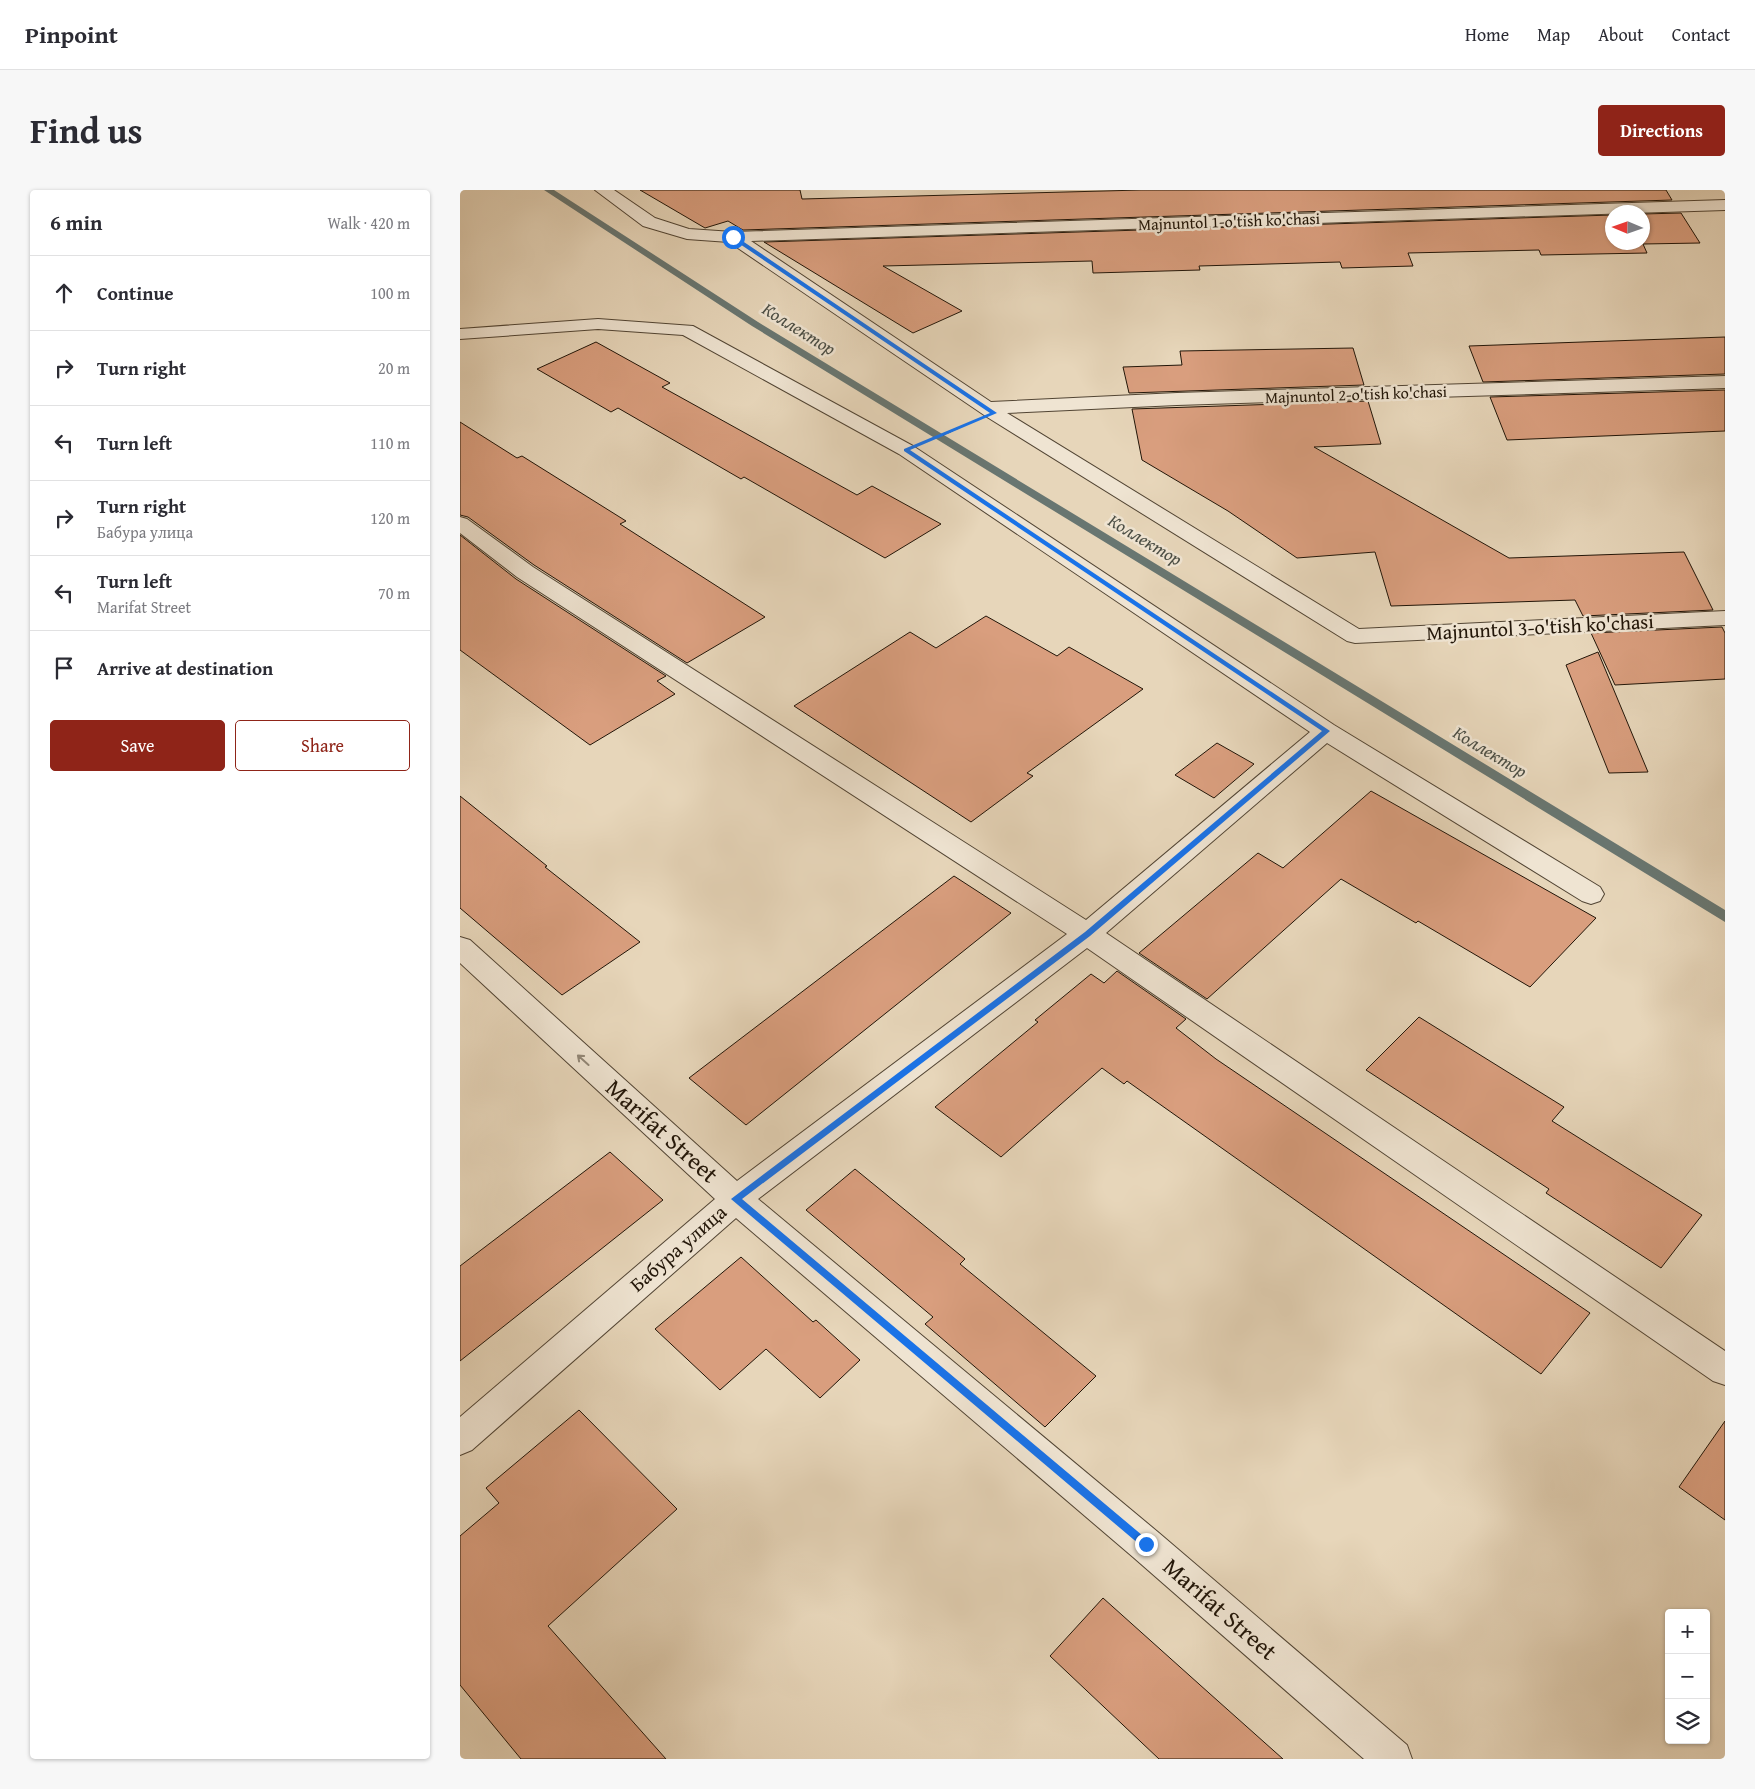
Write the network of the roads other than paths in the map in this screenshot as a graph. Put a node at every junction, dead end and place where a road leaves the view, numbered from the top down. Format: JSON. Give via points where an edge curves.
{"nodes":[{"id":1,"x":602,"y":190,"type":"edge"},
{"id":2,"x":1725,"y":205,"type":"edge"},
{"id":3,"x":733,"y":237,"type":"junction"},
{"id":4,"x":460,"y":334,"type":"edge"},
{"id":5,"x":1725,"y":382,"type":"edge"},
{"id":6,"x":991,"y":411,"type":"junction"},
{"id":7,"x":460,"y":523,"type":"edge"},
{"id":8,"x":1725,"y":618,"type":"edge"},
{"id":9,"x":1326,"y":731,"type":"junction"},
{"id":10,"x":1591,"y":894,"type":"dead end"},
{"id":11,"x":1088,"y":934,"type":"junction"},
{"id":12,"x":460,"y":947,"type":"edge"},
{"id":13,"x":736,"y":1199,"type":"junction"},
{"id":14,"x":1725,"y":1370,"type":"edge"},
{"id":15,"x":460,"y":1438,"type":"edge"},
{"id":16,"x":1393,"y":1759,"type":"edge"}],
"edges":[{"from":1,"to":3,"type":"street","name":"Majnuntol 1-o'tish ko'chasi","via":[[649,222],[687,234]]},
{"from":2,"to":3,"type":"street","name":"Majnuntol 1-o'tish ko'chasi"},
{"from":3,"to":6,"type":"street"},
{"from":4,"to":9,"type":"street","via":[[598,324],[686,330],[906,450]]},
{"from":5,"to":6,"type":"street","name":"Majnuntol 2-o'tish ko'chasi","via":[[1187,399]]},
{"from":6,"to":8,"type":"street","name":"Majnuntol 3-o'tish ko'chasi","via":[[1355,636]]},
{"from":7,"to":11,"type":"street","via":[[525,572]]},
{"from":9,"to":10,"type":"street"},
{"from":9,"to":11,"type":"street","name":"Бабура улица"},
{"from":11,"to":13,"type":"street","name":"Бабура улица"},
{"from":11,"to":14,"type":"street"},
{"from":13,"to":12,"type":"street","name":"Marifat Street","one_way":true},
{"from":13,"to":15,"type":"street","name":"Бабура улица"},
{"from":13,"to":16,"type":"street","name":"Marifat Street","via":[[1146,1544]]}]}
